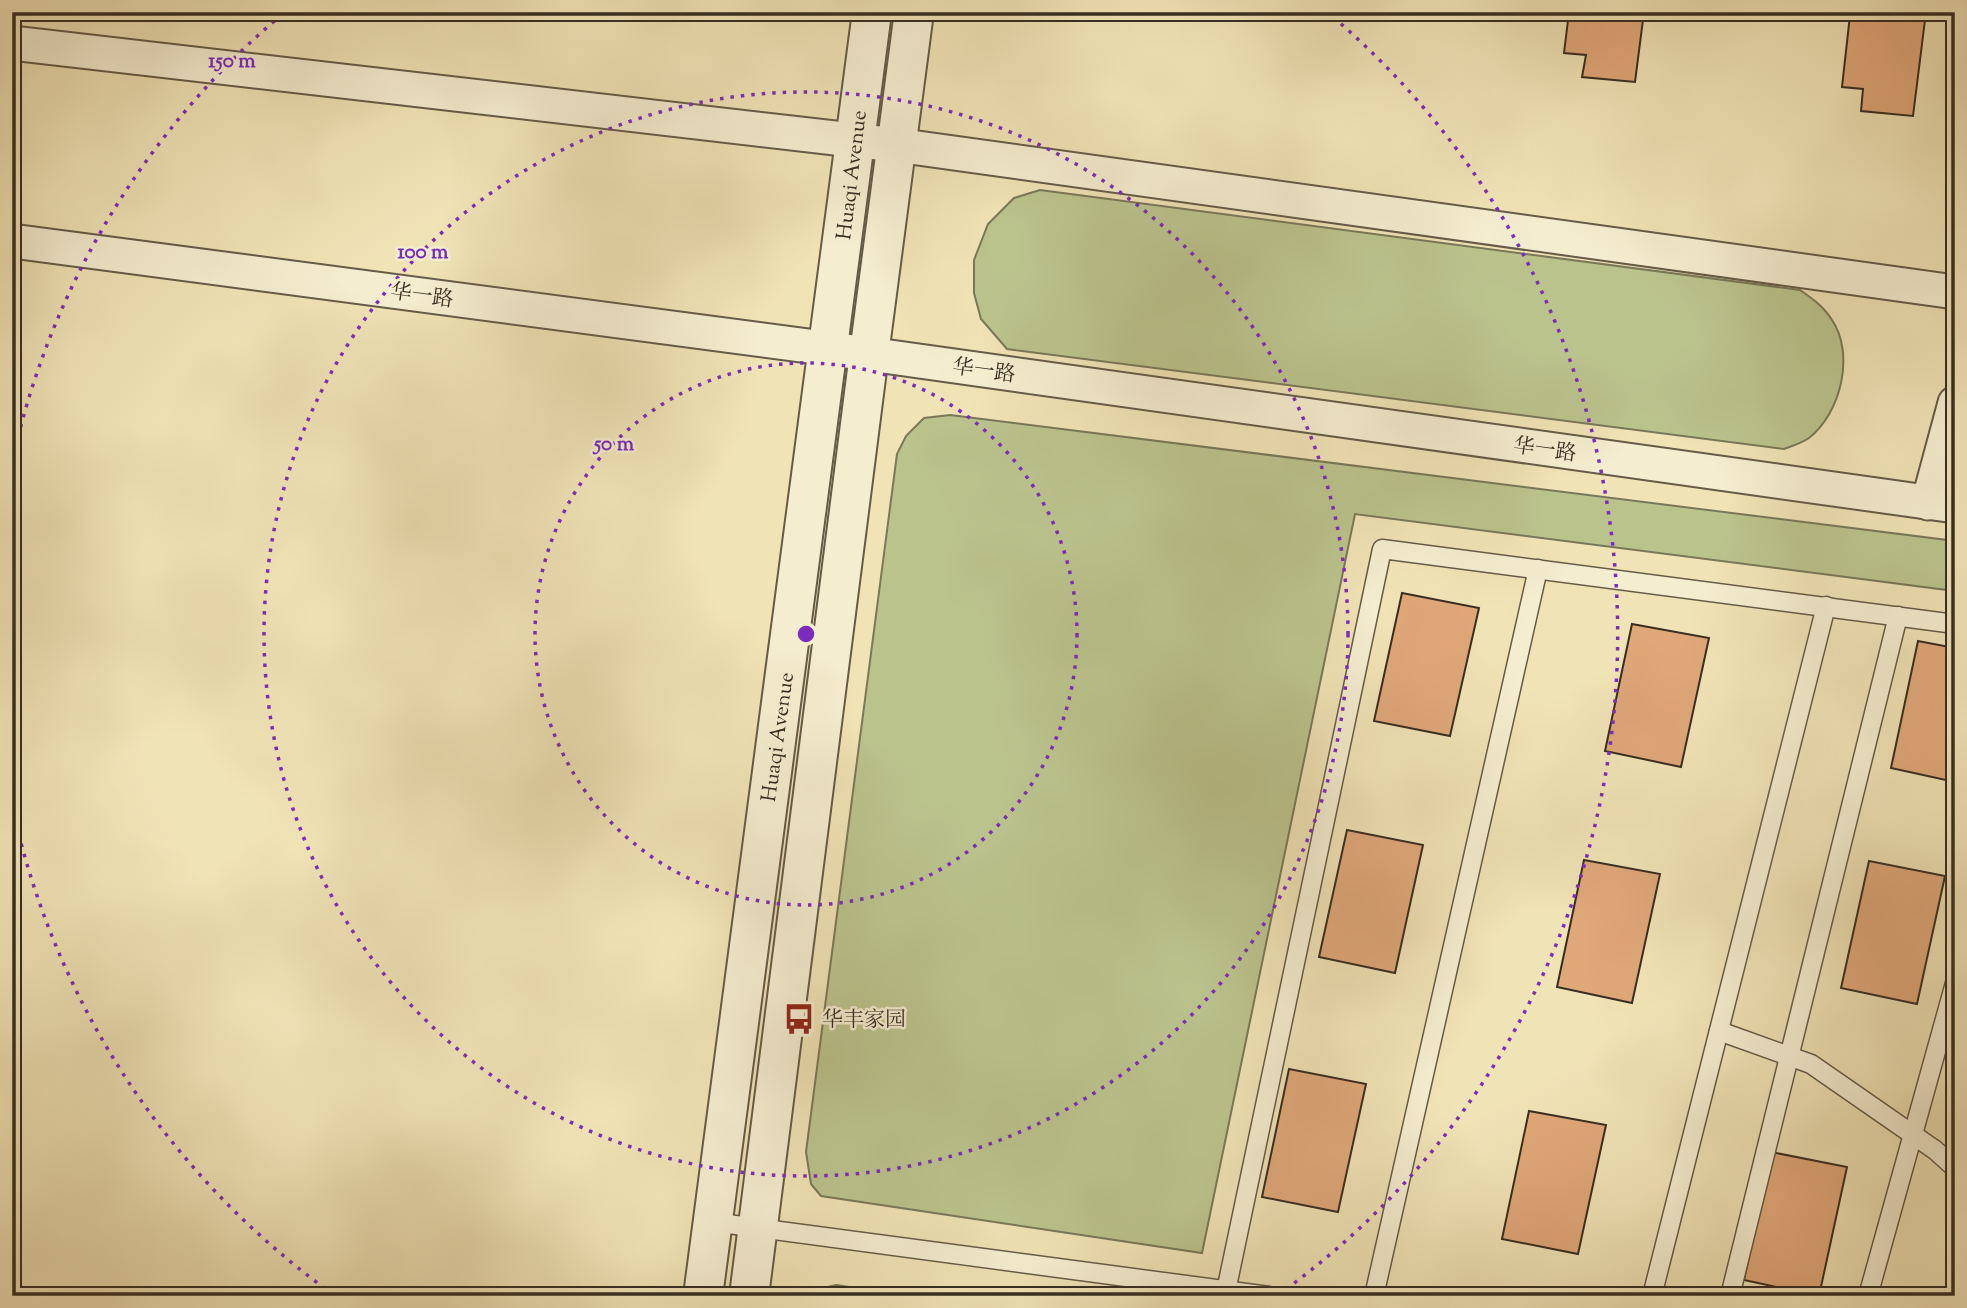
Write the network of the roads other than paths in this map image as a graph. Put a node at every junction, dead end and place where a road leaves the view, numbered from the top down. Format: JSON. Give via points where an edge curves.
{"nodes":[{"id":1,"x":873,"y":12,"type":"edge"},
{"id":2,"x":914,"y":12,"type":"edge"},
{"id":3,"x":12,"y":43,"type":"edge"},
{"id":4,"x":856,"y":140,"type":"junction"},
{"id":5,"x":896,"y":145,"type":"junction"},
{"id":6,"x":12,"y":241,"type":"edge"},
{"id":7,"x":1955,"y":292,"type":"edge"},
{"id":8,"x":828,"y":349,"type":"junction"},
{"id":9,"x":869,"y":354,"type":"junction"},
{"id":10,"x":1955,"y":403,"type":"edge"},
{"id":11,"x":1942,"y":505,"type":"edge"},
{"id":12,"x":1538,"y":569,"type":"junction"},
{"id":13,"x":1826,"y":607,"type":"junction"},
{"id":14,"x":1898,"y":616,"type":"junction"},
{"id":15,"x":1955,"y":624,"type":"edge"},
{"id":16,"x":1955,"y":983,"type":"edge"},
{"id":17,"x":1719,"y":1031,"type":"junction"},
{"id":18,"x":1789,"y":1056,"type":"junction"},
{"id":19,"x":1912,"y":1135,"type":"junction"},
{"id":20,"x":1955,"y":1168,"type":"edge"},
{"id":21,"x":713,"y":1222,"type":"junction"},
{"id":22,"x":758,"y":1229,"type":"junction"},
{"id":23,"x":1226,"y":1291,"type":"junction"},
{"id":24,"x":703,"y":1296,"type":"edge"},
{"id":25,"x":750,"y":1296,"type":"edge"},
{"id":26,"x":1269,"y":1296,"type":"edge"},
{"id":27,"x":1374,"y":1296,"type":"edge"},
{"id":28,"x":1652,"y":1296,"type":"edge"},
{"id":29,"x":1730,"y":1296,"type":"edge"},
{"id":30,"x":1868,"y":1296,"type":"edge"}],
"edges":[{"from":1,"to":4,"type":"street","name":"Huaqi Avenue"},
{"from":2,"to":5,"type":"street","name":"Huaqi Avenue"},
{"from":3,"to":4,"type":"street"},
{"from":4,"to":5,"type":"street"},
{"from":4,"to":8,"type":"street","name":"Huaqi Avenue"},
{"from":5,"to":7,"type":"street"},
{"from":5,"to":9,"type":"street","name":"Huaqi Avenue"},
{"from":6,"to":8,"type":"street","name":"华一路"},
{"from":8,"to":9,"type":"street","name":"华一路"},
{"from":8,"to":21,"type":"street","name":"Huaqi Avenue"},
{"from":9,"to":11,"type":"street","name":"华一路"},
{"from":9,"to":22,"type":"street","name":"Huaqi Avenue"},
{"from":10,"to":11,"type":"street"},
{"from":12,"to":13,"type":"lane"},
{"from":12,"to":23,"type":"lane","via":[[1382,549]]},
{"from":12,"to":27,"type":"lane"},
{"from":13,"to":14,"type":"lane"},
{"from":13,"to":17,"type":"lane"},
{"from":14,"to":15,"type":"lane"},
{"from":14,"to":18,"type":"lane"},
{"from":16,"to":19,"type":"lane"},
{"from":17,"to":18,"type":"lane"},
{"from":17,"to":28,"type":"lane"},
{"from":18,"to":19,"type":"lane","via":[[1811,1064]]},
{"from":18,"to":29,"type":"lane"},
{"from":19,"to":20,"type":"lane"},
{"from":19,"to":30,"type":"lane"},
{"from":21,"to":22,"type":"lane"},
{"from":21,"to":24,"type":"street","name":"Huaqi Avenue"},
{"from":22,"to":23,"type":"lane"},
{"from":22,"to":25,"type":"street","name":"Huaqi Avenue"},
{"from":23,"to":26,"type":"lane"}]}
